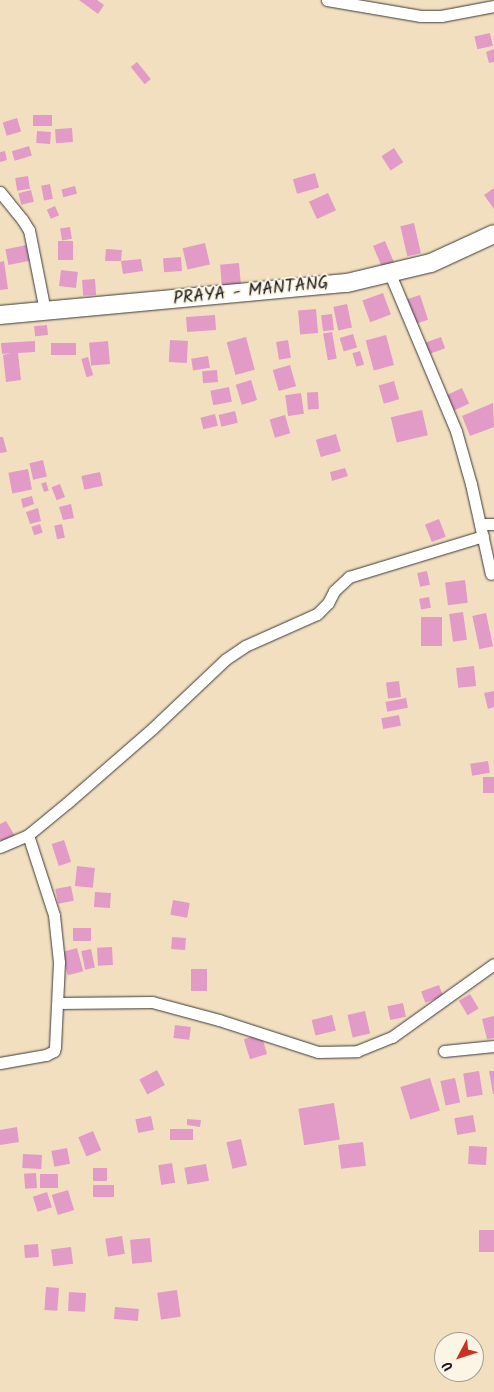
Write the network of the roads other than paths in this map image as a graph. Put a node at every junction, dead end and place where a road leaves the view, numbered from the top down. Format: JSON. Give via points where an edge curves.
{"nodes":[{"id":1,"x":327,"y":0,"type":"edge"},
{"id":2,"x":494,"y":6,"type":"edge"},
{"id":3,"x":0,"y":192,"type":"edge"},
{"id":4,"x":494,"y":234,"type":"edge"},
{"id":5,"x":390,"y":274,"type":"junction"},
{"id":6,"x":44,"y":310,"type":"junction"},
{"id":7,"x":0,"y":314,"type":"edge"},
{"id":8,"x":480,"y":524,"type":"junction"},
{"id":9,"x":494,"y":524,"type":"edge"},
{"id":10,"x":483,"y":536,"type":"junction"},
{"id":11,"x":491,"y":574,"type":"dead end"},
{"id":12,"x":28,"y":835,"type":"junction"},
{"id":13,"x":0,"y":847,"type":"edge"},
{"id":14,"x":494,"y":964,"type":"edge"},
{"id":15,"x":59,"y":1003,"type":"junction"},
{"id":16,"x":494,"y":1046,"type":"edge"},
{"id":17,"x":444,"y":1051,"type":"dead end"},
{"id":18,"x":0,"y":1063,"type":"edge"}],
"edges":[{"from":1,"to":2,"type":"street","via":[[421,16],[441,16]]},
{"from":3,"to":6,"type":"street","via":[[28,230]]},
{"from":4,"to":5,"type":"main road","name":"PRAYA - MANTANG","via":[[431,263]]},
{"from":5,"to":6,"type":"main road","name":"PRAYA - MANTANG","via":[[310,288]]},
{"from":5,"to":8,"type":"street","via":[[456,431]]},
{"from":6,"to":7,"type":"main road","name":"PRAYA - MANTANG"},
{"from":8,"to":9,"type":"street"},
{"from":8,"to":10,"type":"street"},
{"from":10,"to":11,"type":"street"},
{"from":10,"to":12,"type":"street","via":[[350,576],[317,614],[245,646],[221,663],[153,728]]},
{"from":12,"to":13,"type":"street"},
{"from":12,"to":15,"type":"street","via":[[54,915]]},
{"from":14,"to":15,"type":"street","via":[[392,1037],[357,1051],[318,1052],[152,1002]]},
{"from":15,"to":18,"type":"street","via":[[54,1051],[39,1057]]},
{"from":16,"to":17,"type":"street"}]}
